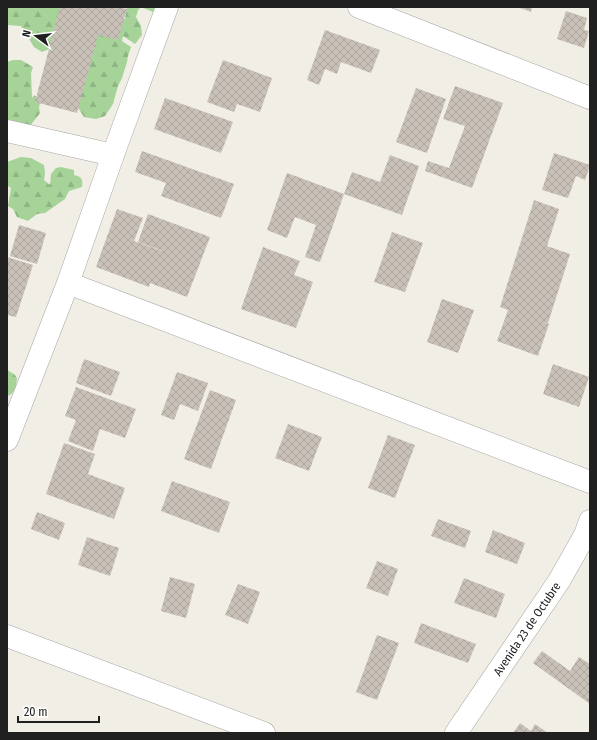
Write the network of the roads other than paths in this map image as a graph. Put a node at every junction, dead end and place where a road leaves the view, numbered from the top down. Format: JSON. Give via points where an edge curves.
{"nodes":[{"id":1,"x":167,"y":7,"type":"edge"},
{"id":2,"x":359,"y":7,"type":"edge"},
{"id":3,"x":590,"y":98,"type":"edge"},
{"id":4,"x":7,"y":131,"type":"edge"},
{"id":5,"x":113,"y":155,"type":"junction"},
{"id":6,"x":68,"y":283,"type":"junction"},
{"id":7,"x":7,"y":440,"type":"edge"},
{"id":8,"x":590,"y":482,"type":"edge"},
{"id":9,"x":590,"y":521,"type":"edge"},
{"id":10,"x":7,"y":636,"type":"edge"},
{"id":11,"x":264,"y":733,"type":"edge"},
{"id":12,"x":456,"y":733,"type":"edge"}],
"edges":[{"from":1,"to":5,"type":"street"},
{"from":2,"to":3,"type":"street"},
{"from":4,"to":5,"type":"street"},
{"from":5,"to":6,"type":"street"},
{"from":6,"to":7,"type":"street"},
{"from":6,"to":8,"type":"street"},
{"from":9,"to":12,"type":"street","name":"Avenida 23 de Octubre","via":[[559,581]]},
{"from":10,"to":11,"type":"street"}]}
